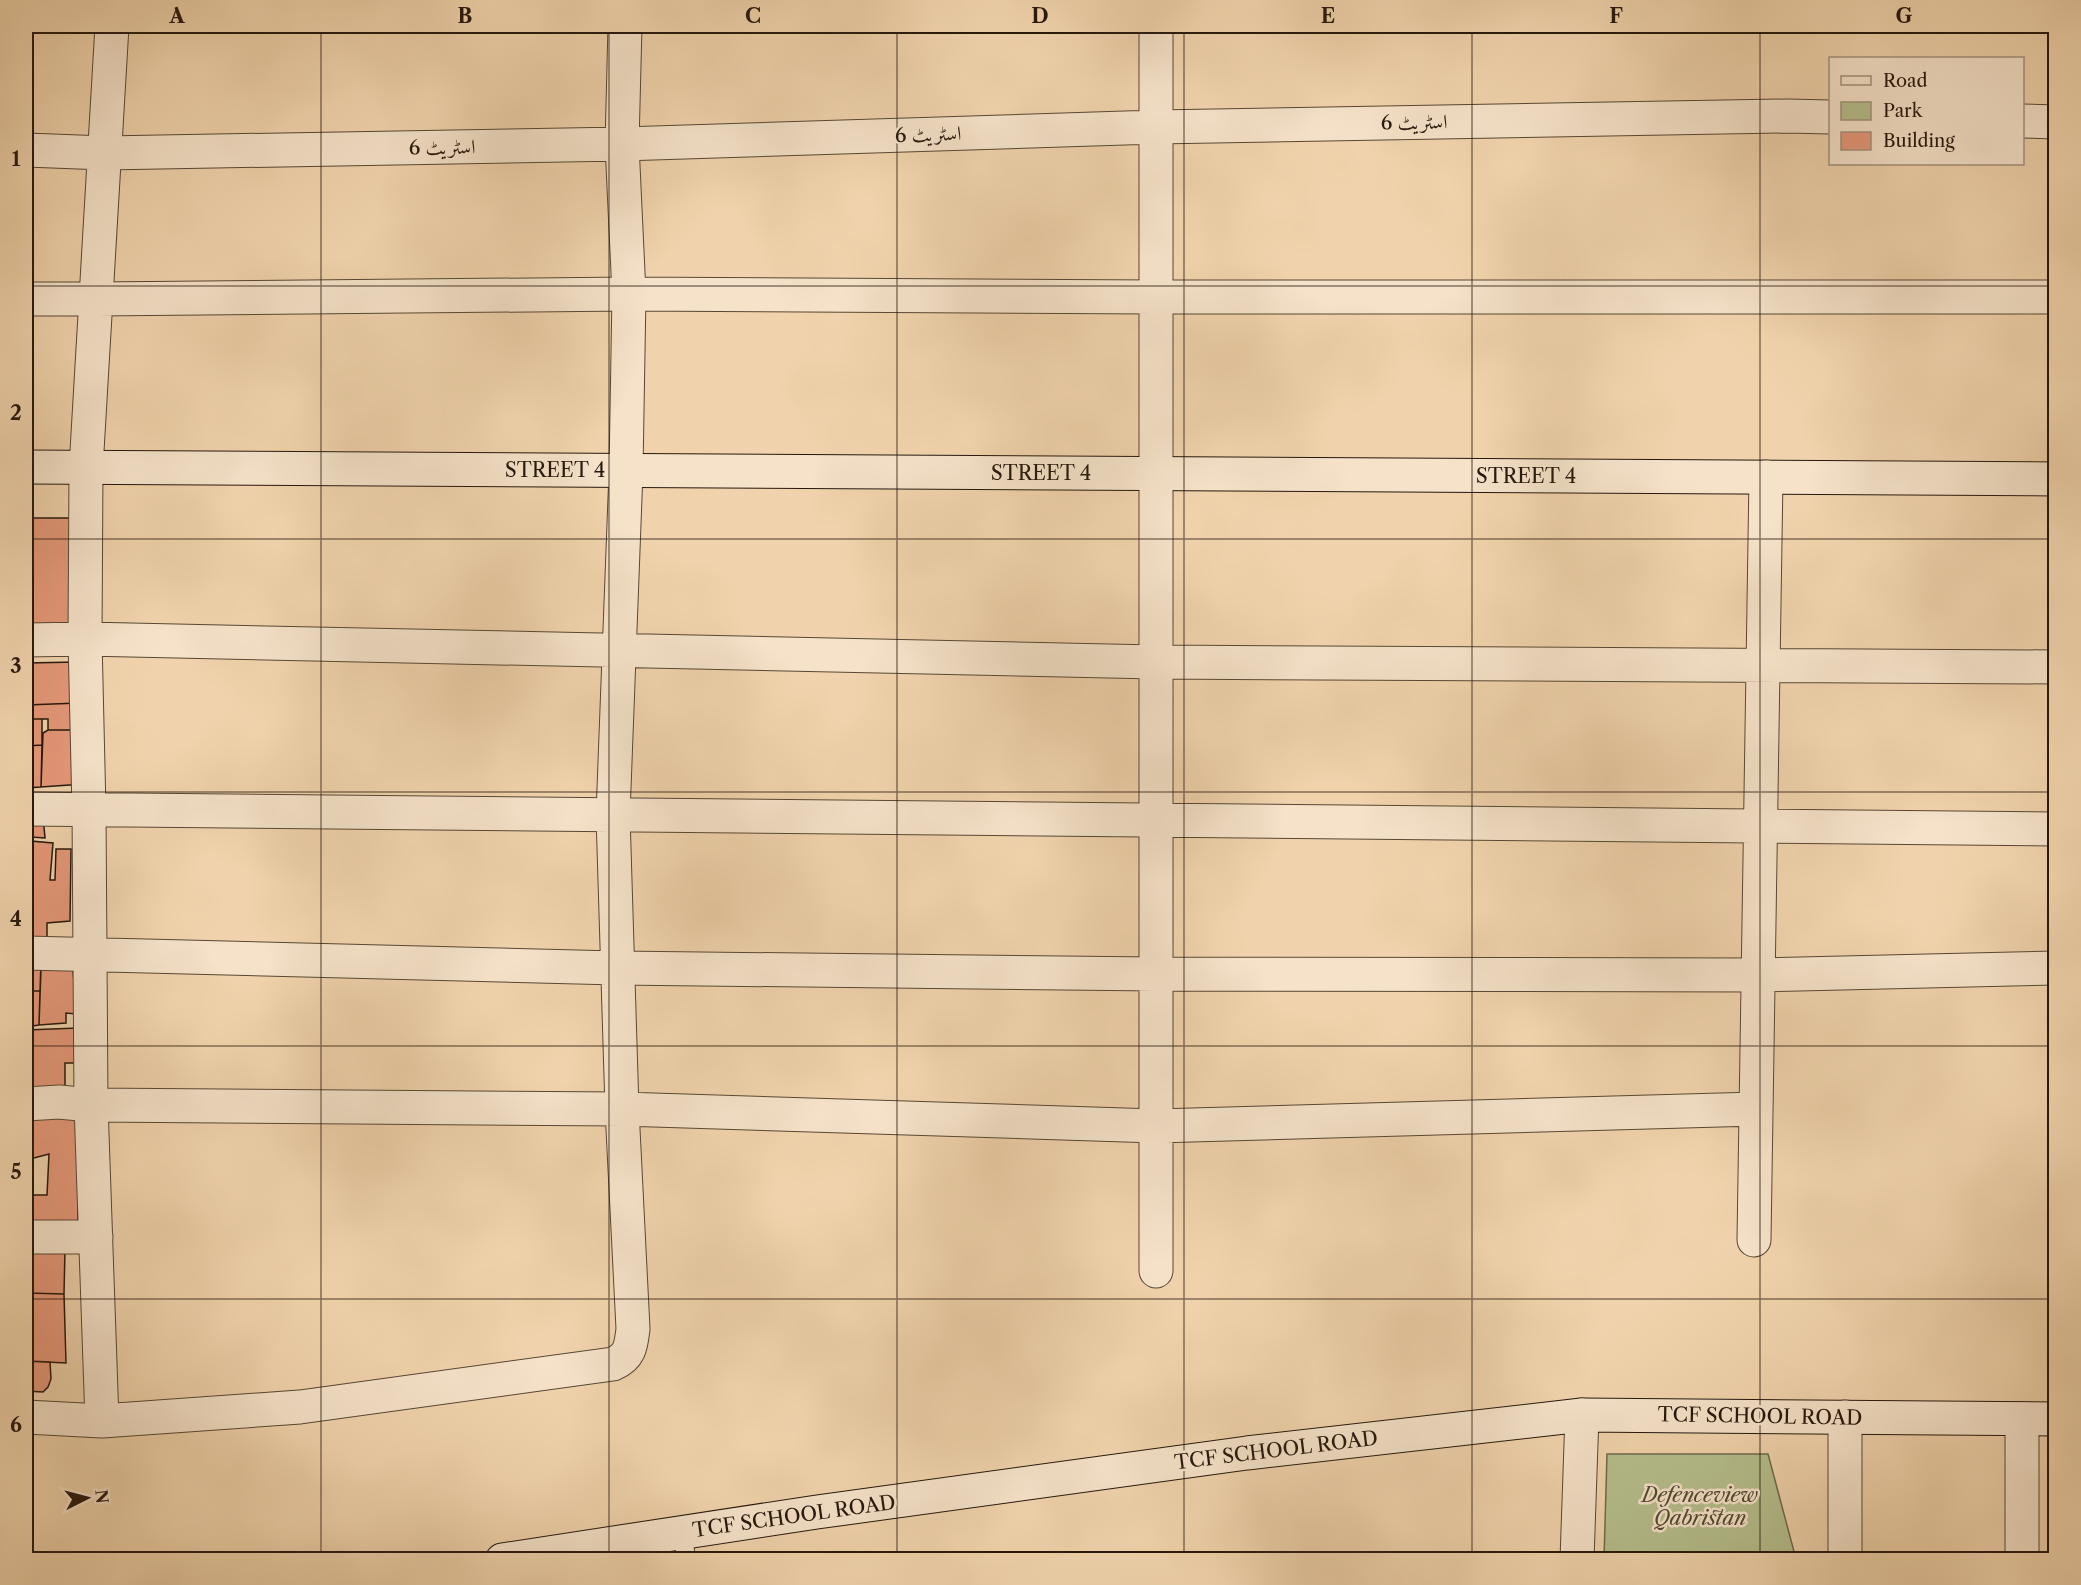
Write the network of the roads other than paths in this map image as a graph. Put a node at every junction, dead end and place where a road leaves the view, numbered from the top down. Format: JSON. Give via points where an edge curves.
{"nodes":[{"id":1,"x":112,"y":26,"type":"edge"},
{"id":2,"x":625,"y":26,"type":"edge"},
{"id":3,"x":1156,"y":26,"type":"edge"},
{"id":4,"x":1829,"y":117,"type":"edge"},
{"id":5,"x":2024,"y":121,"type":"edge"},
{"id":6,"x":2055,"y":122,"type":"edge"},
{"id":7,"x":1156,"y":127,"type":"junction"},
{"id":8,"x":622,"y":144,"type":"junction"},
{"id":9,"x":26,"y":150,"type":"edge"},
{"id":10,"x":105,"y":153,"type":"junction"},
{"id":11,"x":629,"y":294,"type":"junction"},
{"id":12,"x":1156,"y":297,"type":"junction"},
{"id":13,"x":2055,"y":297,"type":"edge"},
{"id":14,"x":26,"y":298,"type":"edge"},
{"id":15,"x":96,"y":300,"type":"junction"},
{"id":16,"x":26,"y":467,"type":"edge"},
{"id":17,"x":86,"y":468,"type":"junction"},
{"id":18,"x":626,"y":471,"type":"junction"},
{"id":19,"x":1156,"y":473,"type":"junction"},
{"id":20,"x":1766,"y":477,"type":"junction"},
{"id":21,"x":2055,"y":479,"type":"edge"},
{"id":22,"x":85,"y":639,"type":"junction"},
{"id":23,"x":26,"y":640,"type":"edge"},
{"id":24,"x":619,"y":651,"type":"junction"},
{"id":25,"x":1156,"y":662,"type":"junction"},
{"id":26,"x":1763,"y":664,"type":"junction"},
{"id":27,"x":2055,"y":667,"type":"edge"},
{"id":28,"x":26,"y":809,"type":"edge"},
{"id":29,"x":89,"y":810,"type":"junction"},
{"id":30,"x":613,"y":815,"type":"junction"},
{"id":31,"x":1156,"y":819,"type":"junction"},
{"id":32,"x":1761,"y":825,"type":"junction"},
{"id":33,"x":2055,"y":829,"type":"edge"},
{"id":34,"x":26,"y":953,"type":"edge"},
{"id":35,"x":91,"y":955,"type":"junction"},
{"id":36,"x":618,"y":968,"type":"junction"},
{"id":37,"x":2055,"y":968,"type":"edge"},
{"id":38,"x":1156,"y":974,"type":"junction"},
{"id":39,"x":1759,"y":975,"type":"junction"},
{"id":40,"x":26,"y":1104,"type":"edge"},
{"id":41,"x":91,"y":1105,"type":"junction"},
{"id":42,"x":622,"y":1109,"type":"junction"},
{"id":43,"x":1756,"y":1109,"type":"junction"},
{"id":44,"x":1156,"y":1126,"type":"junction"},
{"id":45,"x":26,"y":1237,"type":"edge"},
{"id":46,"x":96,"y":1237,"type":"junction"},
{"id":47,"x":1754,"y":1240,"type":"dead end"},
{"id":48,"x":1156,"y":1271,"type":"dead end"},
{"id":49,"x":1582,"y":1415,"type":"junction"},
{"id":50,"x":26,"y":1417,"type":"edge"},
{"id":51,"x":1845,"y":1417,"type":"junction"},
{"id":52,"x":2022,"y":1419,"type":"junction"},
{"id":53,"x":2055,"y":1419,"type":"edge"},
{"id":54,"x":102,"y":1421,"type":"junction"},
{"id":55,"x":685,"y":1546,"type":"edge"},
{"id":56,"x":502,"y":1560,"type":"edge"},
{"id":57,"x":1577,"y":1560,"type":"edge"},
{"id":58,"x":1845,"y":1560,"type":"edge"},
{"id":59,"x":2022,"y":1560,"type":"edge"}],
"edges":[{"from":1,"to":10,"type":"street"},
{"from":2,"to":8,"type":"street"},
{"from":3,"to":7,"type":"street"},
{"from":4,"to":7,"type":"street","name":"اسٹریٹ 6"},
{"from":5,"to":6,"type":"street"},
{"from":7,"to":8,"type":"street","name":"اسٹریٹ 6"},
{"from":7,"to":12,"type":"street"},
{"from":8,"to":10,"type":"street","name":"اسٹریٹ 6"},
{"from":8,"to":11,"type":"street"},
{"from":9,"to":10,"type":"street","name":"اسٹریٹ 6"},
{"from":10,"to":15,"type":"street"},
{"from":11,"to":12,"type":"street"},
{"from":11,"to":15,"type":"street"},
{"from":11,"to":18,"type":"street"},
{"from":12,"to":13,"type":"street"},
{"from":12,"to":19,"type":"street"},
{"from":14,"to":15,"type":"street"},
{"from":15,"to":17,"type":"street"},
{"from":16,"to":17,"type":"street","name":"STREET 4"},
{"from":17,"to":18,"type":"street","name":"STREET 4"},
{"from":17,"to":22,"type":"street"},
{"from":18,"to":19,"type":"street","name":"STREET 4"},
{"from":18,"to":24,"type":"street"},
{"from":19,"to":20,"type":"street","name":"STREET 4"},
{"from":19,"to":25,"type":"street"},
{"from":20,"to":21,"type":"street","name":"STREET 4"},
{"from":20,"to":26,"type":"street"},
{"from":22,"to":23,"type":"street"},
{"from":22,"to":24,"type":"street"},
{"from":22,"to":29,"type":"street"},
{"from":24,"to":25,"type":"street"},
{"from":24,"to":30,"type":"street"},
{"from":25,"to":26,"type":"street"},
{"from":25,"to":31,"type":"street"},
{"from":26,"to":27,"type":"street"},
{"from":26,"to":32,"type":"street"},
{"from":28,"to":29,"type":"street"},
{"from":29,"to":30,"type":"street"},
{"from":29,"to":35,"type":"street"},
{"from":30,"to":31,"type":"street"},
{"from":30,"to":36,"type":"street"},
{"from":31,"to":32,"type":"street"},
{"from":31,"to":38,"type":"street"},
{"from":32,"to":33,"type":"street"},
{"from":32,"to":39,"type":"street"},
{"from":34,"to":35,"type":"street"},
{"from":35,"to":36,"type":"street"},
{"from":35,"to":41,"type":"street"},
{"from":36,"to":38,"type":"street"},
{"from":36,"to":42,"type":"street"},
{"from":37,"to":39,"type":"street"},
{"from":38,"to":39,"type":"street"},
{"from":38,"to":44,"type":"street"},
{"from":39,"to":43,"type":"street"},
{"from":40,"to":41,"type":"street"},
{"from":41,"to":42,"type":"street"},
{"from":41,"to":46,"type":"street"},
{"from":42,"to":44,"type":"street"},
{"from":42,"to":54,"type":"street","via":[[633,1329],[631,1346],[623,1360],[300,1407]]},
{"from":43,"to":44,"type":"street"},
{"from":43,"to":47,"type":"street"},
{"from":44,"to":48,"type":"street"},
{"from":45,"to":46,"type":"street"},
{"from":46,"to":54,"type":"street"},
{"from":49,"to":51,"type":"street","name":"TCF SCHOOL ROAD"},
{"from":49,"to":55,"type":"street","name":"TCF SCHOOL ROAD","via":[[1246,1453],[817,1512]]},
{"from":49,"to":57,"type":"street"},
{"from":50,"to":54,"type":"street"},
{"from":51,"to":52,"type":"street","name":"TCF SCHOOL ROAD"},
{"from":51,"to":58,"type":"street"},
{"from":52,"to":53,"type":"street","name":"TCF SCHOOL ROAD"},
{"from":52,"to":59,"type":"street"},
{"from":55,"to":56,"type":"street","name":"TCF SCHOOL ROAD"}]}
